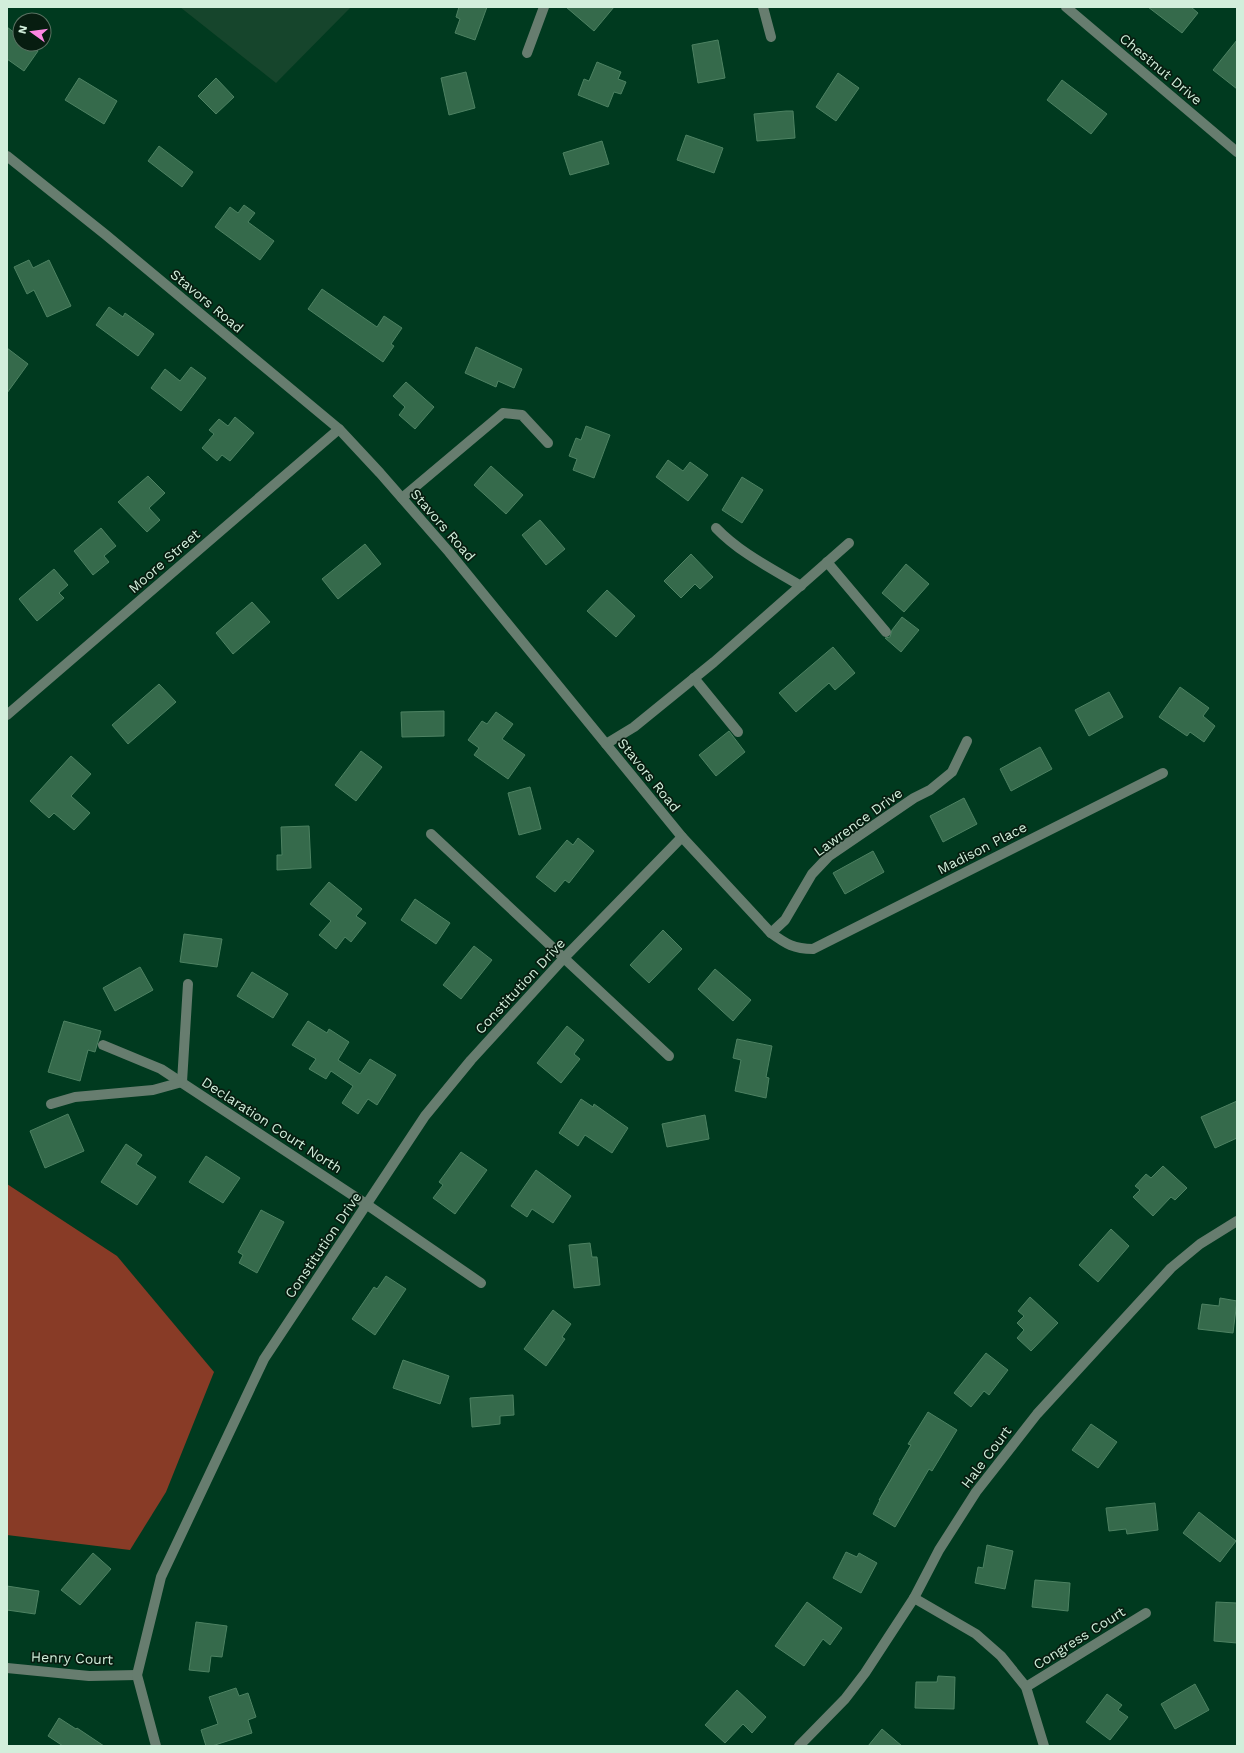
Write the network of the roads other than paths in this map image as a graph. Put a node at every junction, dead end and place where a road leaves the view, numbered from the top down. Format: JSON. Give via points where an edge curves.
{"nodes":[{"id":1,"x":544,"y":7,"type":"edge"},
{"id":2,"x":762,"y":7,"type":"edge"},
{"id":3,"x":1068,"y":8,"type":"edge"},
{"id":4,"x":771,"y":37,"type":"dead end"},
{"id":5,"x":527,"y":53,"type":"dead end"},
{"id":6,"x":1237,"y":152,"type":"edge"},
{"id":7,"x":7,"y":156,"type":"edge"},
{"id":8,"x":339,"y":429,"type":"junction"},
{"id":9,"x":548,"y":443,"type":"dead end"},
{"id":10,"x":402,"y":498,"type":"junction"},
{"id":11,"x":716,"y":528,"type":"dead end"},
{"id":12,"x":849,"y":543,"type":"dead end"},
{"id":13,"x":827,"y":562,"type":"junction"},
{"id":14,"x":801,"y":586,"type":"junction"},
{"id":15,"x":886,"y":632,"type":"dead end"},
{"id":16,"x":694,"y":678,"type":"junction"},
{"id":17,"x":7,"y":715,"type":"edge"},
{"id":18,"x":738,"y":732,"type":"dead end"},
{"id":19,"x":967,"y":741,"type":"dead end"},
{"id":20,"x":606,"y":744,"type":"junction"},
{"id":21,"x":1163,"y":773,"type":"dead end"},
{"id":22,"x":431,"y":834,"type":"dead end"},
{"id":23,"x":682,"y":837,"type":"junction"},
{"id":24,"x":771,"y":933,"type":"junction"},
{"id":25,"x":813,"y":949,"type":"joint"},
{"id":26,"x":564,"y":958,"type":"junction"},
{"id":27,"x":188,"y":984,"type":"dead end"},
{"id":28,"x":103,"y":1045,"type":"dead end"},
{"id":29,"x":669,"y":1056,"type":"dead end"},
{"id":30,"x":182,"y":1082,"type":"junction"},
{"id":31,"x":51,"y":1104,"type":"dead end"},
{"id":32,"x":366,"y":1204,"type":"junction"},
{"id":33,"x":1237,"y":1221,"type":"edge"},
{"id":34,"x":481,"y":1283,"type":"dead end"},
{"id":35,"x":914,"y":1598,"type":"junction"},
{"id":36,"x":1146,"y":1613,"type":"dead end"},
{"id":37,"x":7,"y":1668,"type":"edge"},
{"id":38,"x":137,"y":1674,"type":"junction"},
{"id":39,"x":1026,"y":1687,"type":"junction"},
{"id":40,"x":156,"y":1746,"type":"edge"},
{"id":41,"x":799,"y":1746,"type":"edge"},
{"id":42,"x":1044,"y":1746,"type":"edge"}],
"edges":[{"from":1,"to":5,"type":"street"},
{"from":2,"to":4,"type":"street"},
{"from":3,"to":6,"type":"street","name":"Chestnut Drive"},
{"from":7,"to":8,"type":"street","name":"Stavors Road"},
{"from":8,"to":10,"type":"street","name":"Stavors Road"},
{"from":8,"to":17,"type":"street","name":"Moore Street"},
{"from":9,"to":10,"type":"street","via":[[522,415],[503,413]]},
{"from":10,"to":20,"type":"street","name":"Stavors Road"},
{"from":11,"to":14,"type":"street","via":[[741,551]]},
{"from":12,"to":13,"type":"street"},
{"from":13,"to":14,"type":"street"},
{"from":13,"to":15,"type":"street"},
{"from":14,"to":16,"type":"street"},
{"from":16,"to":18,"type":"street"},
{"from":16,"to":20,"type":"street","via":[[634,727]]},
{"from":19,"to":24,"type":"street","name":"Lawrence Drive","via":[[952,772],[930,790],[914,798],[829,856],[812,874],[785,920]]},
{"from":20,"to":23,"type":"street","name":"Stavors Road"},
{"from":21,"to":25,"type":"street","name":"Madison Place"},
{"from":22,"to":26,"type":"street"},
{"from":23,"to":24,"type":"street","name":"Stavors Road"},
{"from":23,"to":26,"type":"street","name":"Constitution Drive"},
{"from":24,"to":25,"type":"street","name":"Stavors Road","via":[[785,944],[799,949]]},
{"from":26,"to":29,"type":"street"},
{"from":26,"to":32,"type":"street","name":"Constitution Drive","via":[[471,1060],[426,1116]]},
{"from":27,"to":30,"type":"street"},
{"from":28,"to":30,"type":"street","name":"Declaration Court North","via":[[148,1062]]},
{"from":30,"to":31,"type":"street","via":[[153,1090],[75,1097]]},
{"from":30,"to":32,"type":"street","name":"Declaration Court North"},
{"from":32,"to":34,"type":"street","name":"Declaration Court North"},
{"from":32,"to":38,"type":"street","name":"Constitution Drive","via":[[264,1359],[161,1577]]},
{"from":33,"to":35,"type":"street","name":"Hale Court","via":[[1200,1244],[1171,1268],[1037,1414],[976,1492]]},
{"from":35,"to":39,"type":"street","via":[[976,1634],[1001,1656]]},
{"from":35,"to":41,"type":"street","name":"Hale Court","via":[[845,1699]]},
{"from":36,"to":39,"type":"street","name":"Congress Court"},
{"from":37,"to":38,"type":"street","name":"Henry Court","via":[[88,1676]]},
{"from":38,"to":40,"type":"street","name":"Constitution Drive"},
{"from":39,"to":42,"type":"street"}]}
